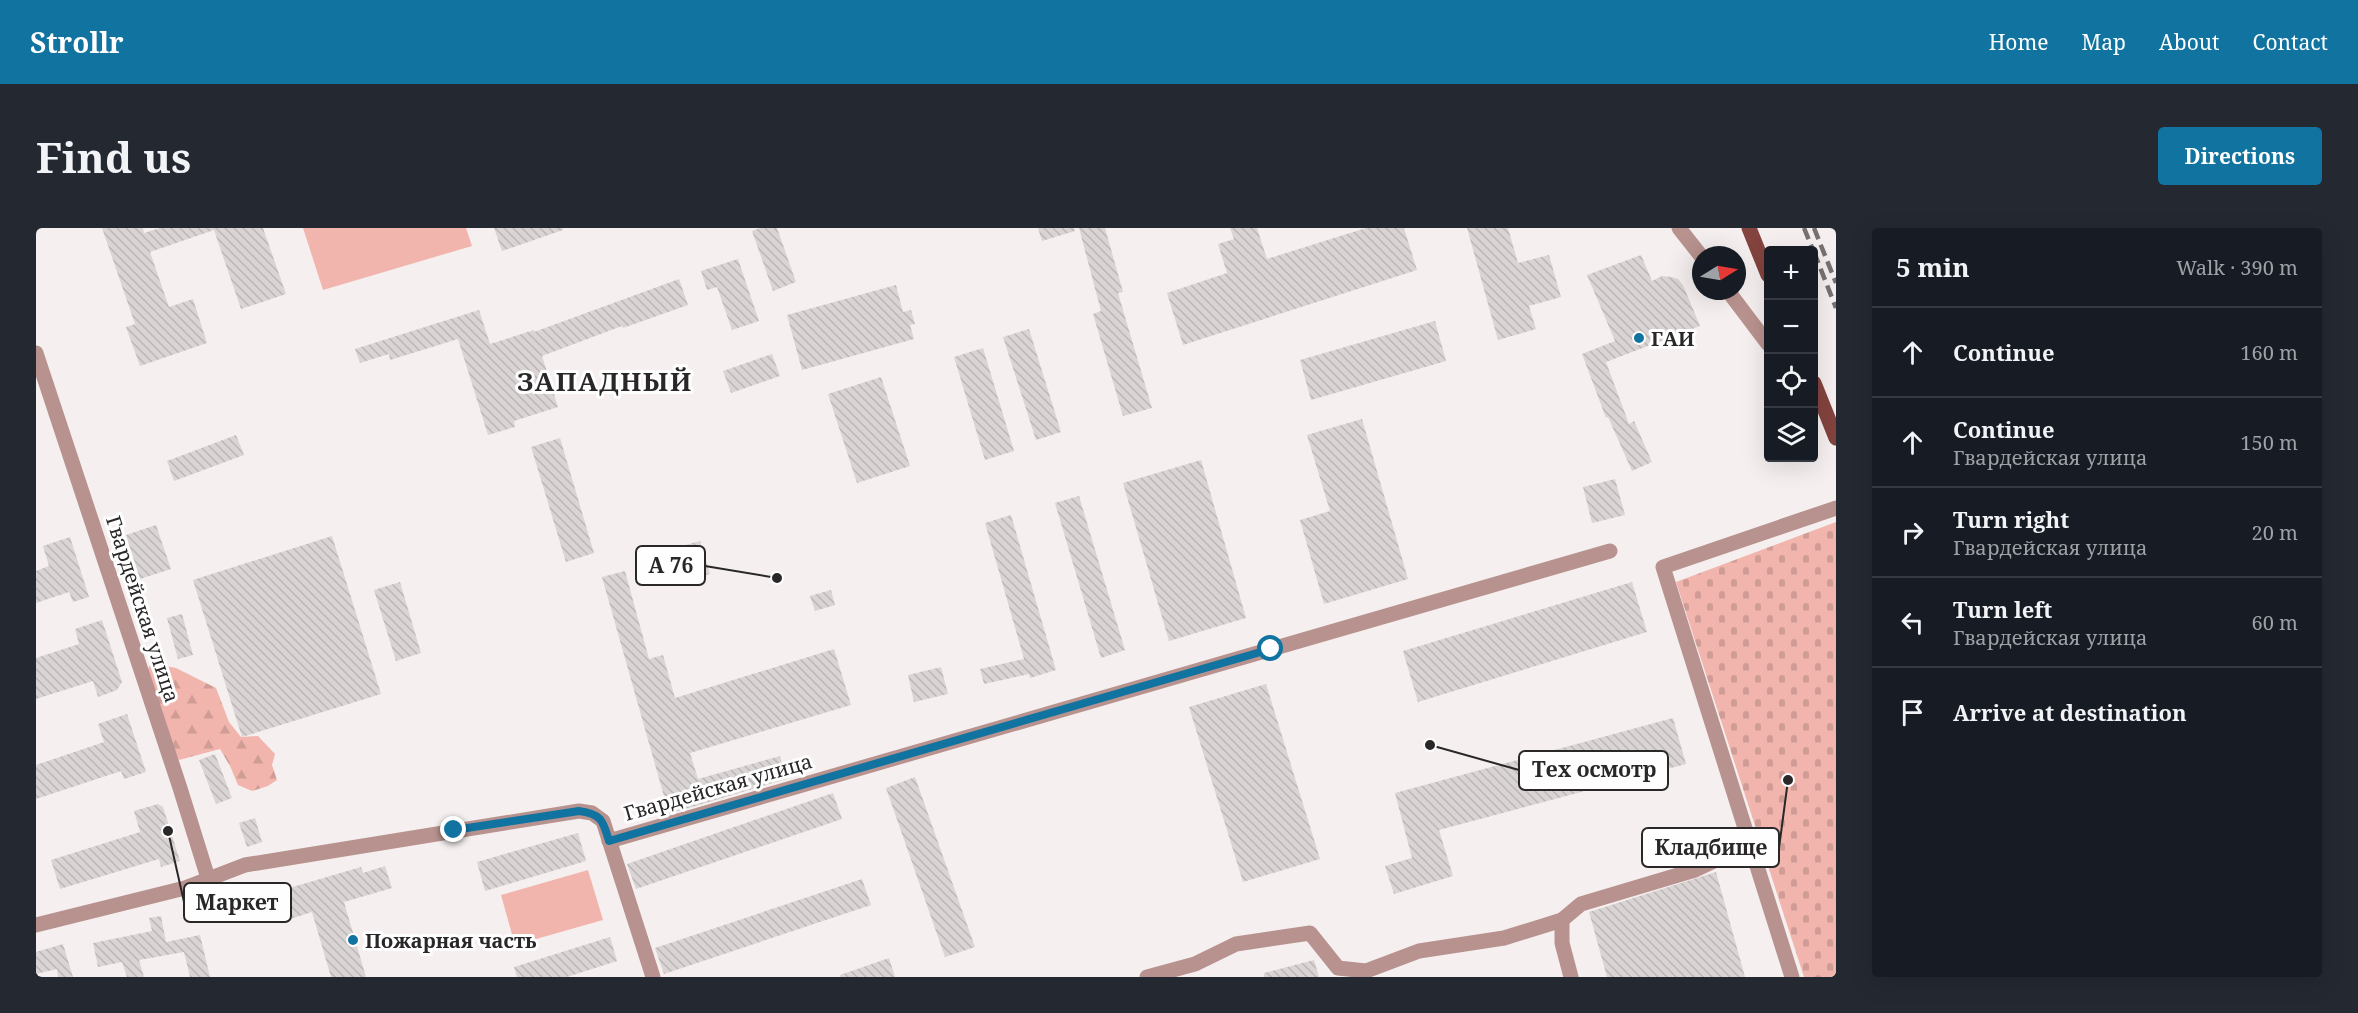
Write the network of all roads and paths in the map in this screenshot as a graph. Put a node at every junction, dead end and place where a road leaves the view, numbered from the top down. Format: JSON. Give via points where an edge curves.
{"nodes":[{"id":1,"x":1679,"y":228,"type":"edge"},
{"id":2,"x":1749,"y":228,"type":"edge"},
{"id":3,"x":1693,"y":246,"type":"edge"},
{"id":4,"x":1764,"y":265,"type":"edge"},
{"id":5,"x":1735,"y":300,"type":"edge"},
{"id":6,"x":1764,"y":339,"type":"edge"},
{"id":7,"x":36,"y":353,"type":"edge"},
{"id":8,"x":1818,"y":393,"type":"edge"},
{"id":9,"x":1818,"y":408,"type":"edge"},
{"id":10,"x":1833,"y":431,"type":"edge"},
{"id":11,"x":1836,"y":508,"type":"edge"},
{"id":12,"x":1610,"y":551,"type":"dead end"},
{"id":13,"x":609,"y":841,"type":"junction"},
{"id":14,"x":1750,"y":844,"type":"junction"},
{"id":15,"x":208,"y":878,"type":"junction"},
{"id":16,"x":1562,"y":920,"type":"junction"},
{"id":17,"x":36,"y":925,"type":"edge"},
{"id":18,"x":1367,"y":974,"type":"edge"},
{"id":19,"x":652,"y":977,"type":"edge"},
{"id":20,"x":1147,"y":977,"type":"edge"},
{"id":21,"x":1571,"y":977,"type":"edge"},
{"id":22,"x":1792,"y":977,"type":"edge"}],
"edges":[{"from":1,"to":3,"type":"street"},
{"from":2,"to":4,"type":"main road"},
{"from":5,"to":6,"type":"street"},
{"from":7,"to":15,"type":"street","name":"Гвардейская улица"},
{"from":8,"to":10,"type":"main road"},
{"from":9,"to":10,"type":"street"},
{"from":11,"to":14,"type":"street","via":[[1663,567]]},
{"from":12,"to":13,"type":"street","name":"Гвардейская улица"},
{"from":13,"to":15,"type":"street","name":"Гвардейская улица","via":[[603,820],[579,811],[245,865]]},
{"from":13,"to":19,"type":"street"},
{"from":14,"to":16,"type":"street","via":[[1695,870],[1581,904]]},
{"from":14,"to":22,"type":"street"},
{"from":15,"to":17,"type":"street","name":"Гвардейская улица","via":[[185,888]]},
{"from":16,"to":18,"type":"street","via":[[1504,938],[1419,951]]},
{"from":16,"to":21,"type":"street","via":[[1562,943]]},
{"from":18,"to":20,"type":"street","via":[[1338,968],[1310,933],[1236,944],[1195,964]]}]}
